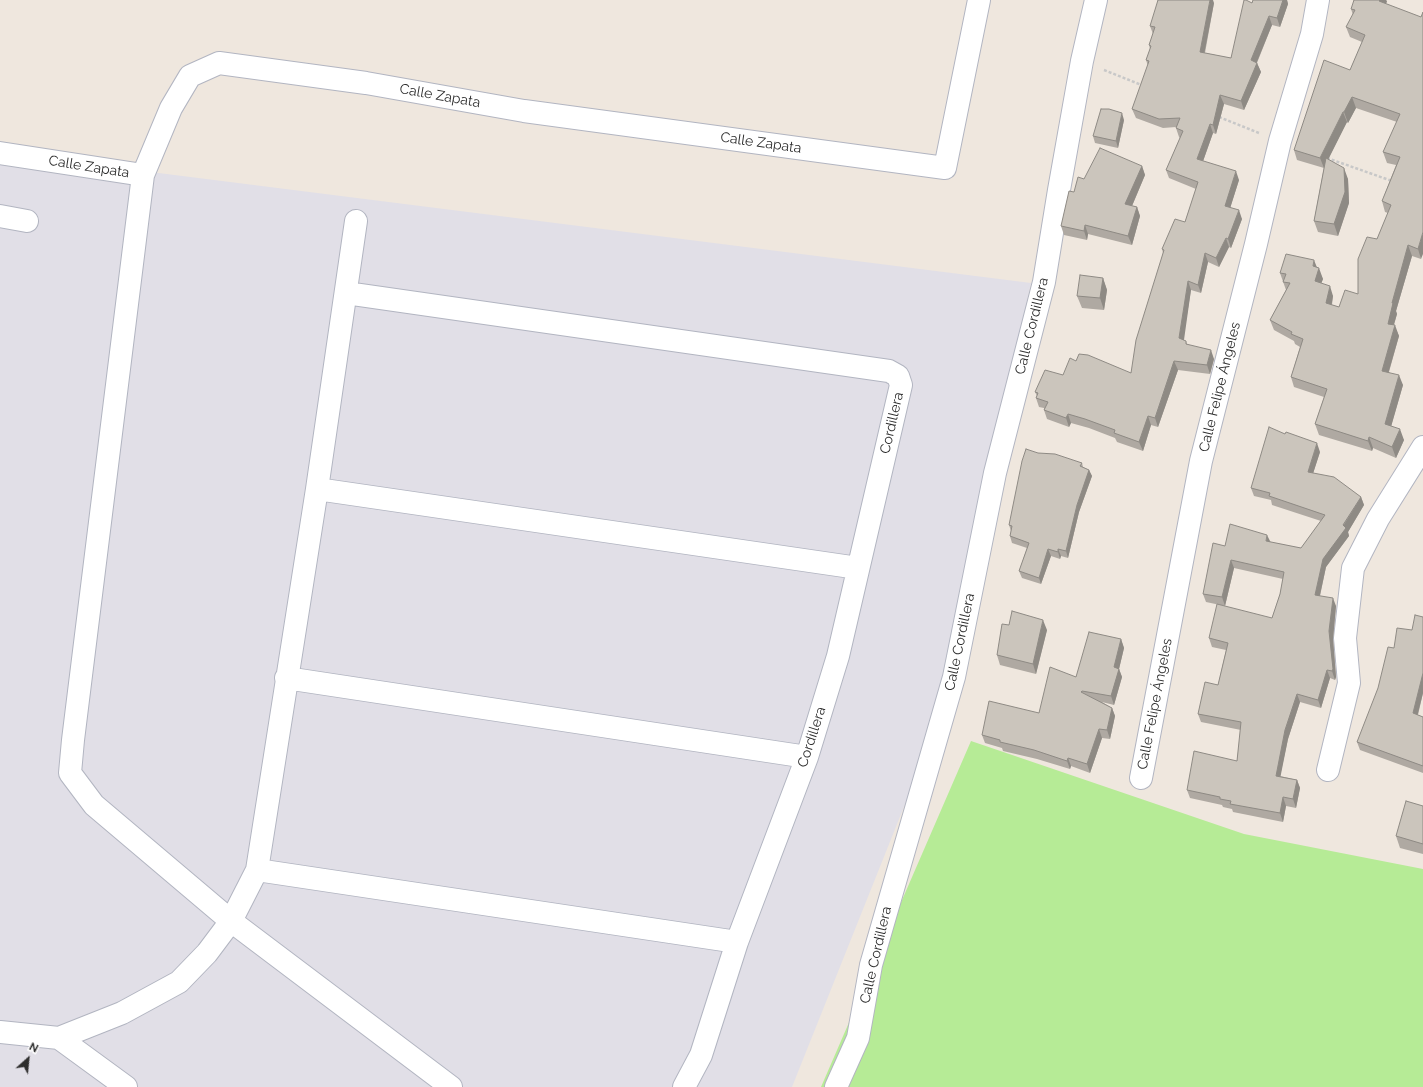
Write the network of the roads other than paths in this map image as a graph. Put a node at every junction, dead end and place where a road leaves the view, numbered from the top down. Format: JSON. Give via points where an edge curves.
{"nodes":[{"id":1,"x":979,"y":0,"type":"edge"},
{"id":2,"x":1096,"y":0,"type":"edge"},
{"id":3,"x":1318,"y":0,"type":"edge"},
{"id":4,"x":0,"y":153,"type":"edge"},
{"id":5,"x":143,"y":176,"type":"junction"},
{"id":6,"x":0,"y":216,"type":"edge"},
{"id":7,"x":27,"y":221,"type":"dead end"},
{"id":8,"x":356,"y":221,"type":"dead end"},
{"id":9,"x":346,"y":293,"type":"junction"},
{"id":10,"x":1423,"y":447,"type":"edge"},
{"id":11,"x":317,"y":489,"type":"junction"},
{"id":12,"x":858,"y":568,"type":"junction"},
{"id":13,"x":286,"y":678,"type":"junction"},
{"id":14,"x":807,"y":756,"type":"junction"},
{"id":15,"x":1328,"y":770,"type":"dead end"},
{"id":16,"x":1141,"y":778,"type":"dead end"},
{"id":17,"x":256,"y":870,"type":"junction"},
{"id":18,"x":231,"y":921,"type":"junction"},
{"id":19,"x":737,"y":942,"type":"junction"},
{"id":20,"x":0,"y":1032,"type":"edge"},
{"id":21,"x":59,"y":1038,"type":"junction"},
{"id":22,"x":126,"y":1087,"type":"edge"},
{"id":23,"x":451,"y":1087,"type":"edge"},
{"id":24,"x":684,"y":1087,"type":"edge"},
{"id":25,"x":836,"y":1087,"type":"edge"}],
"edges":[{"from":1,"to":5,"type":"street","name":"Calle Zapata","via":[[946,168],[524,111],[366,83],[219,63],[190,76],[171,108]]},
{"from":2,"to":25,"type":"street","name":"Calle Cordillera","via":[[1082,61],[1044,282],[995,473],[954,677],[871,965],[858,1038]]},
{"from":3,"to":16,"type":"street","name":"Calle Felipe Ángeles","via":[[1312,34],[1280,141],[1201,461]]},
{"from":4,"to":5,"type":"street","name":"Calle Zapata"},
{"from":5,"to":18,"type":"street","via":[[70,773],[94,805]]},
{"from":6,"to":7,"type":"street"},
{"from":8,"to":9,"type":"street"},
{"from":9,"to":11,"type":"street"},
{"from":9,"to":12,"type":"street","name":"Cordillera","via":[[889,371],[898,376],[900,385]]},
{"from":10,"to":15,"type":"street","via":[[1378,519],[1353,568],[1345,638],[1349,683]]},
{"from":11,"to":12,"type":"street"},
{"from":11,"to":13,"type":"street"},
{"from":12,"to":14,"type":"street","name":"Cordillera","via":[[838,656]]},
{"from":13,"to":14,"type":"street"},
{"from":13,"to":17,"type":"street"},
{"from":14,"to":19,"type":"street","name":"Cordillera"},
{"from":17,"to":18,"type":"street"},
{"from":17,"to":19,"type":"street"},
{"from":18,"to":21,"type":"street","via":[[207,953],[179,982],[122,1014]]},
{"from":18,"to":23,"type":"street"},
{"from":19,"to":24,"type":"street","name":"Cordillera","via":[[701,1055]]},
{"from":20,"to":21,"type":"street"},
{"from":21,"to":22,"type":"street"}]}
